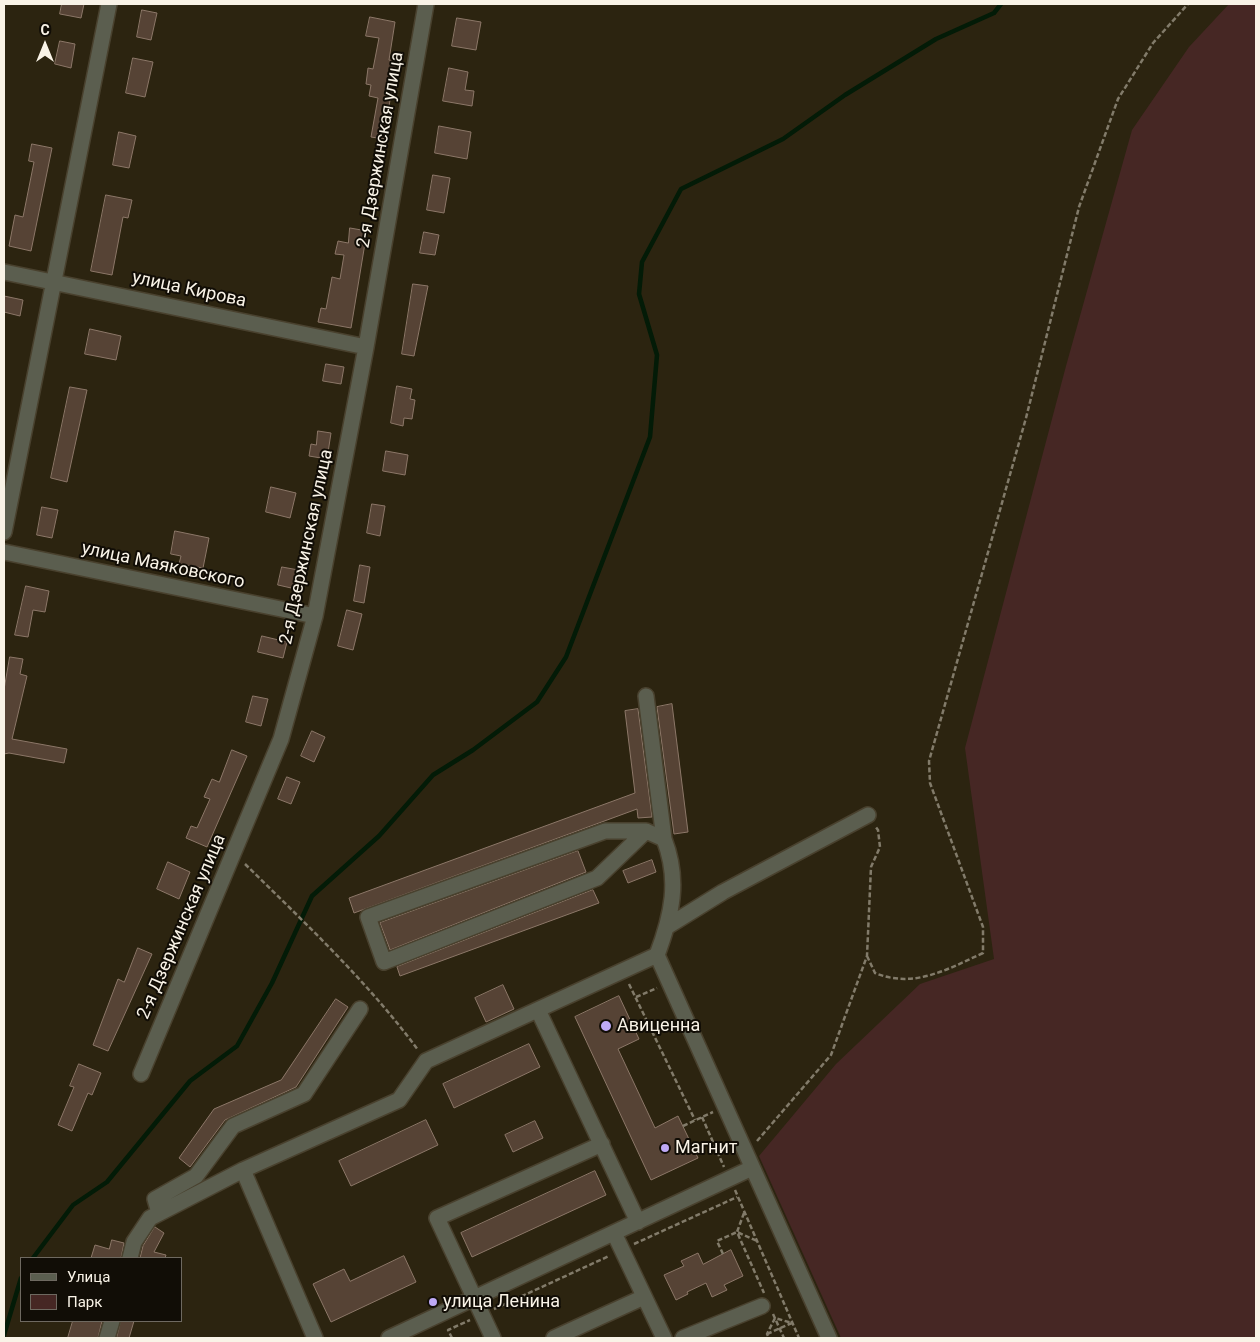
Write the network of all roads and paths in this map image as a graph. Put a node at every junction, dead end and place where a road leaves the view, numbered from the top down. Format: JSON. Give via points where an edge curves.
{"nodes":[{"id":1,"x":109,"y":4,"type":"edge"},
{"id":2,"x":426,"y":4,"type":"edge"},
{"id":3,"x":1188,"y":4,"type":"edge"},
{"id":4,"x":4,"y":272,"type":"edge"},
{"id":5,"x":54,"y":281,"type":"junction"},
{"id":6,"x":366,"y":347,"type":"junction"},
{"id":7,"x":4,"y":532,"type":"edge"},
{"id":8,"x":4,"y":552,"type":"edge"},
{"id":9,"x":315,"y":616,"type":"junction"},
{"id":10,"x":646,"y":696,"type":"dead end"},
{"id":11,"x":868,"y":815,"type":"joint"},
{"id":12,"x":646,"y":831,"type":"junction"},
{"id":13,"x":664,"y":839,"type":"junction"},
{"id":14,"x":250,"y":868,"type":"dead end"},
{"id":15,"x":668,"y":926,"type":"junction"},
{"id":16,"x":657,"y":955,"type":"junction"},
{"id":17,"x":867,"y":956,"type":"junction"},
{"id":18,"x":623,"y":971,"type":"junction"},
{"id":19,"x":669,"y":982,"type":"junction"},
{"id":20,"x":636,"y":997,"type":"junction"},
{"id":21,"x":360,"y":1009,"type":"dead end"},
{"id":22,"x":538,"y":1010,"type":"junction"},
{"id":23,"x":426,"y":1061,"type":"junction"},
{"id":24,"x":141,"y":1074,"type":"dead end"},
{"id":25,"x":725,"y":1107,"type":"junction"},
{"id":26,"x":702,"y":1117,"type":"junction"},
{"id":27,"x":695,"y":1120,"type":"junction"},
{"id":28,"x":682,"y":1126,"type":"dead end"},
{"id":29,"x":602,"y":1144,"type":"junction"},
{"id":30,"x":746,"y":1154,"type":"junction"},
{"id":31,"x":752,"y":1168,"type":"junction"},
{"id":32,"x":243,"y":1170,"type":"junction"},
{"id":33,"x":730,"y":1179,"type":"junction"},
{"id":34,"x":738,"y":1197,"type":"junction"},
{"id":35,"x":159,"y":1213,"type":"junction"},
{"id":36,"x":744,"y":1213,"type":"junction"},
{"id":37,"x":638,"y":1222,"type":"junction"},
{"id":38,"x":737,"y":1232,"type":"junction"},
{"id":39,"x":614,"y":1233,"type":"junction"},
{"id":40,"x":757,"y":1242,"type":"junction"},
{"id":41,"x":622,"y":1250,"type":"junction"},
{"id":42,"x":723,"y":1254,"type":"dead end"},
{"id":43,"x":130,"y":1257,"type":"edge"},
{"id":44,"x":644,"y":1297,"type":"junction"},
{"id":45,"x":473,"y":1299,"type":"junction"},
{"id":46,"x":766,"y":1305,"type":"junction"},
{"id":47,"x":481,"y":1315,"type":"junction"},
{"id":48,"x":775,"y":1318,"type":"junction"},
{"id":49,"x":112,"y":1322,"type":"edge"},
{"id":50,"x":792,"y":1323,"type":"junction"},
{"id":51,"x":780,"y":1328,"type":"junction"},
{"id":52,"x":767,"y":1334,"type":"junction"},
{"id":53,"x":107,"y":1338,"type":"edge"},
{"id":54,"x":315,"y":1338,"type":"edge"},
{"id":55,"x":389,"y":1338,"type":"edge"},
{"id":56,"x":452,"y":1338,"type":"edge"},
{"id":57,"x":493,"y":1338,"type":"edge"},
{"id":58,"x":554,"y":1338,"type":"edge"},
{"id":59,"x":664,"y":1338,"type":"edge"},
{"id":60,"x":683,"y":1338,"type":"edge"},
{"id":61,"x":769,"y":1338,"type":"edge"},
{"id":62,"x":784,"y":1338,"type":"edge"},
{"id":63,"x":798,"y":1338,"type":"edge"},
{"id":64,"x":829,"y":1338,"type":"edge"}],
"edges":[{"from":1,"to":5,"type":"street"},
{"from":2,"to":6,"type":"street","name":"2-я Дзержинская улица"},
{"from":3,"to":17,"type":"path","via":[[1153,43],[1118,99],[1080,208],[1026,418],[929,761],[930,782],[983,927],[983,953],[909,981],[875,973]]},
{"from":4,"to":5,"type":"street","name":"улица Кирова"},
{"from":5,"to":6,"type":"street","name":"улица Кирова"},
{"from":5,"to":7,"type":"street"},
{"from":6,"to":9,"type":"street","name":"2-я Дзержинская улица"},
{"from":8,"to":9,"type":"street","name":"улица Маяковского"},
{"from":9,"to":24,"type":"street","name":"2-я Дзержинская улица","via":[[281,740]]},
{"from":10,"to":13,"type":"street"},
{"from":11,"to":15,"type":"street","via":[[723,892]]},
{"from":11,"to":17,"type":"path","via":[[878,830],[880,847],[871,867]]},
{"from":12,"to":12,"type":"street","via":[[605,831],[368,917],[384,962],[597,878]]},
{"from":12,"to":13,"type":"street"},
{"from":13,"to":15,"type":"street","via":[[672,859],[674,888]]},
{"from":14,"to":23,"type":"path","via":[[355,974],[391,1014]]},
{"from":15,"to":16,"type":"street"},
{"from":16,"to":18,"type":"street"},
{"from":16,"to":19,"type":"street"},
{"from":17,"to":30,"type":"path","via":[[831,1055]]},
{"from":18,"to":20,"type":"path"},
{"from":18,"to":22,"type":"street"},
{"from":19,"to":20,"type":"path"},
{"from":19,"to":25,"type":"street"},
{"from":20,"to":27,"type":"path"},
{"from":21,"to":35,"type":"street","via":[[304,1094],[233,1126],[196,1176],[155,1199]]},
{"from":22,"to":23,"type":"street"},
{"from":22,"to":29,"type":"street"},
{"from":23,"to":32,"type":"street","via":[[398,1100]]},
{"from":25,"to":26,"type":"path"},
{"from":25,"to":30,"type":"street"},
{"from":26,"to":27,"type":"path"},
{"from":26,"to":33,"type":"path"},
{"from":27,"to":28,"type":"path"},
{"from":29,"to":37,"type":"street"},
{"from":29,"to":45,"type":"street","via":[[437,1218]]},
{"from":30,"to":31,"type":"street"},
{"from":31,"to":33,"type":"street"},
{"from":31,"to":64,"type":"street"},
{"from":32,"to":35,"type":"street"},
{"from":32,"to":54,"type":"street"},
{"from":33,"to":34,"type":"path"},
{"from":33,"to":37,"type":"street"},
{"from":34,"to":36,"type":"path"},
{"from":34,"to":41,"type":"path"},
{"from":35,"to":43,"type":"street","via":[[150,1218],[134,1242]]},
{"from":36,"to":38,"type":"path"},
{"from":36,"to":40,"type":"path"},
{"from":37,"to":39,"type":"street"},
{"from":38,"to":40,"type":"path"},
{"from":38,"to":42,"type":"path","via":[[717,1241]]},
{"from":38,"to":46,"type":"path"},
{"from":39,"to":41,"type":"street"},
{"from":39,"to":45,"type":"street"},
{"from":40,"to":50,"type":"path"},
{"from":41,"to":44,"type":"street"},
{"from":41,"to":47,"type":"path"},
{"from":44,"to":58,"type":"street"},
{"from":44,"to":59,"type":"street"},
{"from":45,"to":47,"type":"street"},
{"from":45,"to":55,"type":"street"},
{"from":46,"to":48,"type":"path"},
{"from":46,"to":60,"type":"street"},
{"from":47,"to":56,"type":"path","via":[[448,1330]]},
{"from":47,"to":57,"type":"street"},
{"from":48,"to":50,"type":"path"},
{"from":48,"to":51,"type":"path"},
{"from":48,"to":52,"type":"path"},
{"from":49,"to":53,"type":"street"},
{"from":50,"to":51,"type":"path"},
{"from":50,"to":63,"type":"path"},
{"from":51,"to":52,"type":"path"},
{"from":51,"to":62,"type":"path"},
{"from":52,"to":61,"type":"path"}]}
